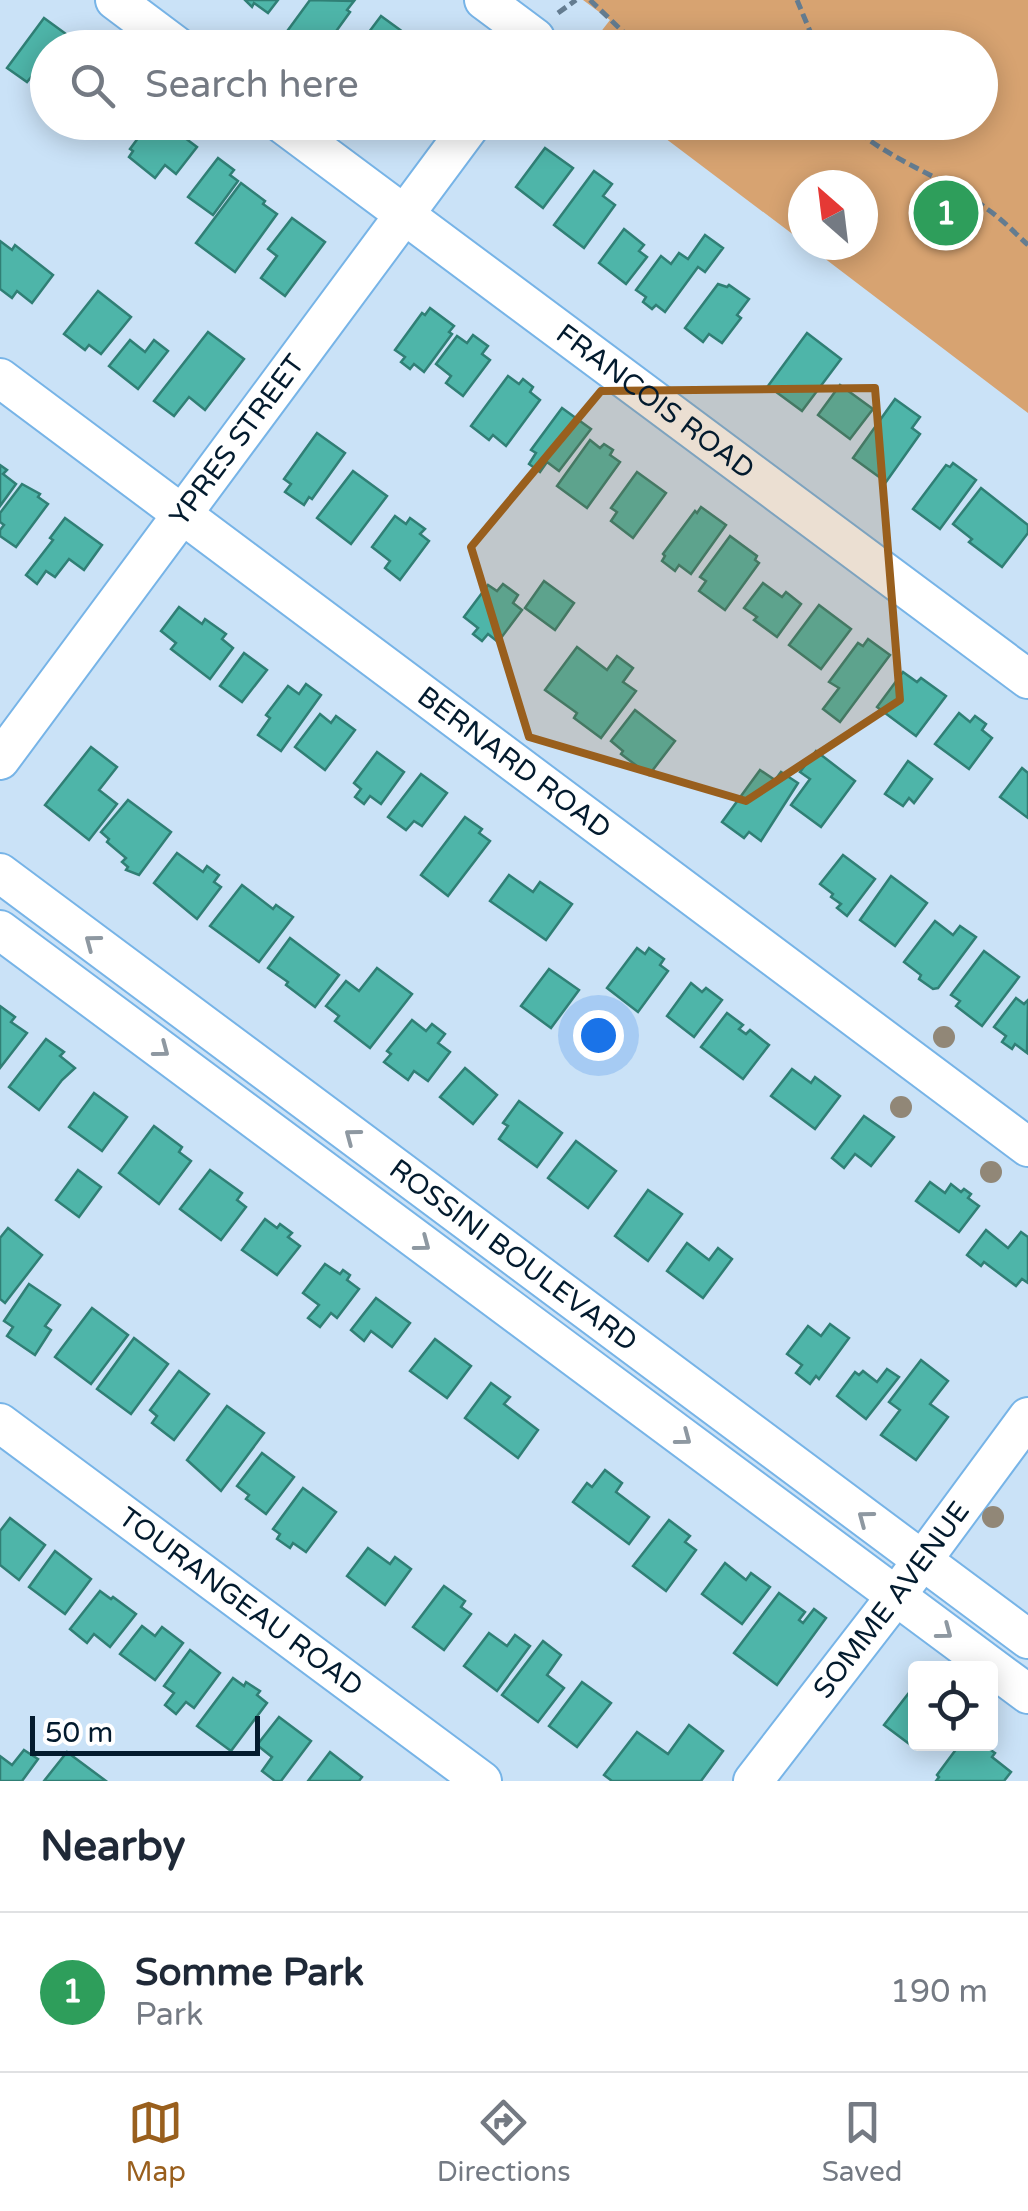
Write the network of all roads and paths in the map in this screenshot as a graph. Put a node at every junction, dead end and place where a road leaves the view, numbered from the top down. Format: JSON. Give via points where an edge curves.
{"nodes":[{"id":1,"x":114,"y":0,"type":"edge"},
{"id":2,"x":484,"y":0,"type":"edge"},
{"id":3,"x":576,"y":0,"type":"edge"},
{"id":4,"x":590,"y":0,"type":"edge"},
{"id":5,"x":798,"y":0,"type":"edge"},
{"id":6,"x":561,"y":10,"type":"dead end"},
{"id":7,"x":155,"y":30,"type":"edge"},
{"id":8,"x":517,"y":30,"type":"edge"},
{"id":9,"x":621,"y":30,"type":"edge"},
{"id":10,"x":810,"y":30,"type":"edge"},
{"id":11,"x":304,"y":140,"type":"edge"},
{"id":12,"x":460,"y":140,"type":"edge"},
{"id":13,"x":872,"y":140,"type":"edge"},
{"id":14,"x":405,"y":214,"type":"junction"},
{"id":15,"x":1028,"y":246,"type":"edge"},
{"id":16,"x":0,"y":378,"type":"edge"},
{"id":17,"x":182,"y":514,"type":"junction"},
{"id":18,"x":1028,"y":680,"type":"edge"},
{"id":19,"x":0,"y":760,"type":"edge"},
{"id":20,"x":0,"y":874,"type":"edge"},
{"id":21,"x":0,"y":930,"type":"edge"},
{"id":22,"x":1028,"y":1147,"type":"edge"},
{"id":23,"x":1028,"y":1417,"type":"edge"},
{"id":24,"x":0,"y":1423,"type":"edge"},
{"id":25,"x":921,"y":1560,"type":"junction"},
{"id":26,"x":896,"y":1596,"type":"junction"},
{"id":27,"x":1028,"y":1639,"type":"edge"},
{"id":28,"x":1028,"y":1694,"type":"edge"},
{"id":29,"x":482,"y":1781,"type":"edge"},
{"id":30,"x":753,"y":1781,"type":"edge"}],
"edges":[{"from":1,"to":7,"type":"street"},
{"from":2,"to":8,"type":"street"},
{"from":3,"to":6,"type":"path"},
{"from":4,"to":9,"type":"path"},
{"from":5,"to":10,"type":"path"},
{"from":11,"to":14,"type":"street","name":"FRANCOIS ROAD"},
{"from":12,"to":14,"type":"street","name":"YPRES STREET"},
{"from":13,"to":15,"type":"path","via":[[987,208]]},
{"from":14,"to":17,"type":"street","name":"YPRES STREET"},
{"from":14,"to":18,"type":"street","name":"FRANCOIS ROAD"},
{"from":16,"to":17,"type":"street","name":"BERNARD ROAD"},
{"from":17,"to":19,"type":"street","name":"YPRES STREET"},
{"from":17,"to":22,"type":"street","name":"BERNARD ROAD"},
{"from":25,"to":20,"type":"street","name":"ROSSINI BOULEVARD","one_way":true},
{"from":21,"to":26,"type":"street","name":"ROSSINI BOULEVARD","one_way":true},
{"from":23,"to":25,"type":"street","name":"SOMME AVENUE"},
{"from":24,"to":29,"type":"street","name":"TOURANGEAU ROAD"},
{"from":25,"to":26,"type":"street","name":"SOMME AVENUE"},
{"from":25,"to":27,"type":"street","name":"ROSSINI BOULEVARD"},
{"from":26,"to":28,"type":"street","name":"ROSSINI BOULEVARD","one_way":true},
{"from":26,"to":30,"type":"street","name":"SOMME AVENUE"}]}
